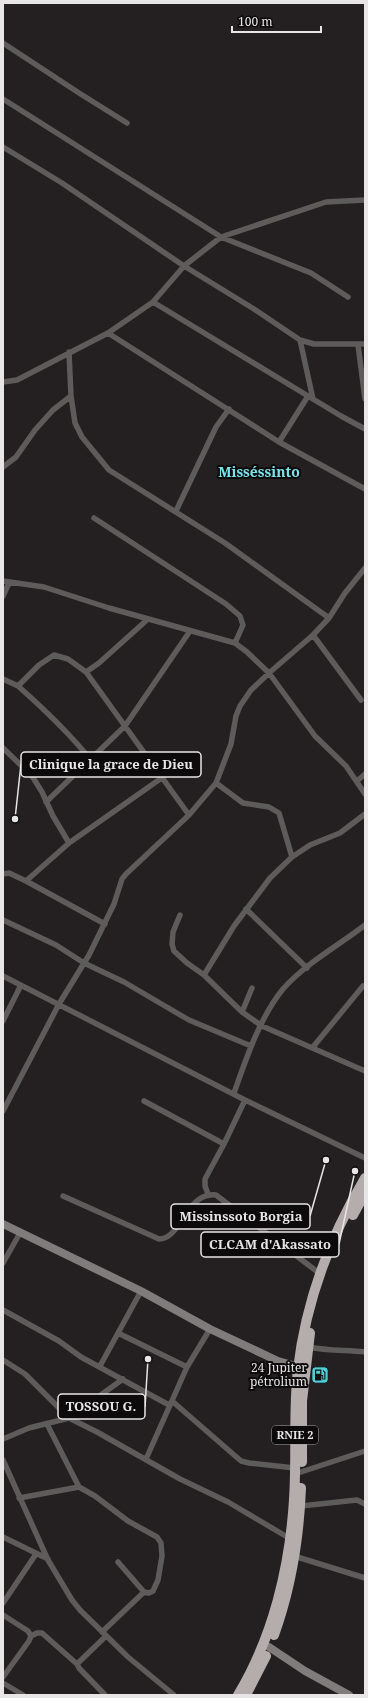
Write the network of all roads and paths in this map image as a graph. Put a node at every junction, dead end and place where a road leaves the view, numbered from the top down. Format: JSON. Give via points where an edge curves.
{"nodes":[{"id":1,"x":3,"y":43,"type":"edge"},
{"id":2,"x":3,"y":99,"type":"edge"},
{"id":3,"x":127,"y":123,"type":"dead end"},
{"id":4,"x":3,"y":148,"type":"edge"},
{"id":5,"x":365,"y":200,"type":"edge"},
{"id":6,"x":221,"y":237,"type":"junction"},
{"id":7,"x":184,"y":266,"type":"junction"},
{"id":8,"x":348,"y":297,"type":"dead end"},
{"id":9,"x":153,"y":302,"type":"junction"},
{"id":10,"x":108,"y":333,"type":"junction"},
{"id":11,"x":300,"y":340,"type":"junction"},
{"id":12,"x":365,"y":344,"type":"edge"},
{"id":13,"x":358,"y":345,"type":"junction"},
{"id":14,"x":69,"y":352,"type":"junction"},
{"id":15,"x":3,"y":382,"type":"edge"},
{"id":16,"x":71,"y":396,"type":"junction"},
{"id":17,"x":308,"y":396,"type":"junction"},
{"id":18,"x":314,"y":399,"type":"junction"},
{"id":19,"x":365,"y":399,"type":"edge"},
{"id":20,"x":229,"y":410,"type":"junction"},
{"id":21,"x":365,"y":429,"type":"edge"},
{"id":22,"x":279,"y":442,"type":"junction"},
{"id":23,"x":3,"y":467,"type":"edge"},
{"id":24,"x":365,"y":489,"type":"edge"},
{"id":25,"x":176,"y":511,"type":"junction"},
{"id":26,"x":94,"y":518,"type":"dead end"},
{"id":27,"x":365,"y":568,"type":"edge"},
{"id":28,"x":3,"y":581,"type":"edge"},
{"id":29,"x":9,"y":583,"type":"junction"},
{"id":30,"x":3,"y":596,"type":"edge"},
{"id":31,"x":329,"y":618,"type":"junction"},
{"id":32,"x":148,"y":619,"type":"junction"},
{"id":33,"x":190,"y":632,"type":"junction"},
{"id":34,"x":313,"y":635,"type":"junction"},
{"id":35,"x":235,"y":643,"type":"junction"},
{"id":36,"x":86,"y":672,"type":"junction"},
{"id":37,"x":269,"y":673,"type":"junction"},
{"id":38,"x":3,"y":679,"type":"edge"},
{"id":39,"x":18,"y":686,"type":"junction"},
{"id":40,"x":361,"y":700,"type":"dead end"},
{"id":41,"x":125,"y":726,"type":"junction"},
{"id":42,"x":3,"y":748,"type":"edge"},
{"id":43,"x":91,"y":760,"type":"junction"},
{"id":44,"x":365,"y":774,"type":"edge"},
{"id":45,"x":162,"y":777,"type":"junction"},
{"id":46,"x":357,"y":782,"type":"junction"},
{"id":47,"x":216,"y":783,"type":"junction"},
{"id":48,"x":365,"y":794,"type":"edge"},
{"id":49,"x":46,"y":802,"type":"junction"},
{"id":50,"x":365,"y":814,"type":"edge"},
{"id":51,"x":189,"y":815,"type":"junction"},
{"id":52,"x":69,"y":843,"type":"junction"},
{"id":53,"x":292,"y":858,"type":"junction"},
{"id":54,"x":3,"y":874,"type":"edge"},
{"id":55,"x":26,"y":881,"type":"junction"},
{"id":56,"x":246,"y":909,"type":"junction"},
{"id":57,"x":180,"y":915,"type":"dead end"},
{"id":58,"x":3,"y":920,"type":"edge"},
{"id":59,"x":105,"y":924,"type":"junction"},
{"id":60,"x":365,"y":925,"type":"edge"},
{"id":61,"x":84,"y":964,"type":"junction"},
{"id":62,"x":307,"y":968,"type":"junction"},
{"id":63,"x":204,"y":975,"type":"junction"},
{"id":64,"x":3,"y":976,"type":"edge"},
{"id":65,"x":21,"y":985,"type":"junction"},
{"id":66,"x":363,"y":986,"type":"dead end"},
{"id":67,"x":252,"y":988,"type":"dead end"},
{"id":68,"x":59,"y":1004,"type":"junction"},
{"id":69,"x":242,"y":1012,"type":"junction"},
{"id":70,"x":3,"y":1021,"type":"edge"},
{"id":71,"x":262,"y":1026,"type":"junction"},
{"id":72,"x":251,"y":1046,"type":"junction"},
{"id":73,"x":312,"y":1047,"type":"junction"},
{"id":74,"x":365,"y":1071,"type":"edge"},
{"id":75,"x":234,"y":1093,"type":"junction"},
{"id":76,"x":245,"y":1100,"type":"junction"},
{"id":77,"x":144,"y":1101,"type":"dead end"},
{"id":78,"x":3,"y":1111,"type":"edge"},
{"id":79,"x":224,"y":1144,"type":"junction"},
{"id":80,"x":365,"y":1158,"type":"edge"},
{"id":81,"x":365,"y":1178,"type":"edge"},
{"id":82,"x":365,"y":1193,"type":"edge"},
{"id":83,"x":208,"y":1194,"type":"junction"},
{"id":84,"x":63,"y":1196,"type":"dead end"},
{"id":85,"x":3,"y":1224,"type":"edge"},
{"id":86,"x":20,"y":1232,"type":"junction"},
{"id":87,"x":3,"y":1263,"type":"edge"},
{"id":88,"x":319,"y":1273,"type":"junction"},
{"id":89,"x":141,"y":1291,"type":"junction"},
{"id":90,"x":3,"y":1310,"type":"edge"},
{"id":91,"x":210,"y":1329,"type":"junction"},
{"id":92,"x":118,"y":1333,"type":"junction"},
{"id":93,"x":309,"y":1347,"type":"junction"},
{"id":94,"x":365,"y":1352,"type":"edge"},
{"id":95,"x":3,"y":1360,"type":"edge"},
{"id":96,"x":100,"y":1366,"type":"junction"},
{"id":97,"x":186,"y":1367,"type":"junction"},
{"id":98,"x":302,"y":1368,"type":"junction"},
{"id":99,"x":123,"y":1379,"type":"junction"},
{"id":100,"x":171,"y":1403,"type":"junction"},
{"id":101,"x":69,"y":1418,"type":"junction"},
{"id":102,"x":47,"y":1424,"type":"junction"},
{"id":103,"x":3,"y":1439,"type":"edge"},
{"id":104,"x":365,"y":1451,"type":"edge"},
{"id":105,"x":146,"y":1459,"type":"junction"},
{"id":106,"x":3,"y":1460,"type":"edge"},
{"id":107,"x":298,"y":1470,"type":"junction"},
{"id":108,"x":79,"y":1487,"type":"junction"},
{"id":109,"x":19,"y":1498,"type":"junction"},
{"id":110,"x":365,"y":1504,"type":"edge"},
{"id":111,"x":301,"y":1506,"type":"junction"},
{"id":112,"x":3,"y":1538,"type":"edge"},
{"id":113,"x":289,"y":1538,"type":"junction"},
{"id":114,"x":36,"y":1554,"type":"junction"},
{"id":115,"x":294,"y":1556,"type":"junction"},
{"id":116,"x":48,"y":1560,"type":"junction"},
{"id":117,"x":118,"y":1562,"type":"dead end"},
{"id":118,"x":365,"y":1578,"type":"edge"},
{"id":119,"x":144,"y":1592,"type":"junction"},
{"id":120,"x":3,"y":1603,"type":"edge"},
{"id":121,"x":3,"y":1614,"type":"edge"},
{"id":122,"x":104,"y":1634,"type":"junction"},
{"id":123,"x":31,"y":1636,"type":"junction"},
{"id":124,"x":269,"y":1647,"type":"junction"},
{"id":125,"x":77,"y":1664,"type":"junction"},
{"id":126,"x":3,"y":1677,"type":"edge"},
{"id":127,"x":3,"y":1683,"type":"edge"},
{"id":128,"x":340,"y":1693,"type":"edge"},
{"id":129,"x":23,"y":1695,"type":"edge"},
{"id":130,"x":105,"y":1695,"type":"edge"},
{"id":131,"x":174,"y":1695,"type":"edge"},
{"id":132,"x":238,"y":1695,"type":"edge"},
{"id":133,"x":246,"y":1695,"type":"edge"},
{"id":134,"x":349,"y":1695,"type":"edge"}],
"edges":[{"from":1,"to":3,"type":"street"},
{"from":2,"to":6,"type":"street"},
{"from":4,"to":7,"type":"street","via":[[62,183]]},
{"from":5,"to":6,"type":"street","via":[[326,202]]},
{"from":6,"to":7,"type":"street"},
{"from":6,"to":8,"type":"street","via":[[311,273]]},
{"from":7,"to":9,"type":"street"},
{"from":7,"to":11,"type":"street"},
{"from":9,"to":10,"type":"street"},
{"from":9,"to":17,"type":"street"},
{"from":10,"to":14,"type":"street"},
{"from":10,"to":20,"type":"street"},
{"from":11,"to":13,"type":"street","via":[[314,344]]},
{"from":11,"to":18,"type":"street"},
{"from":12,"to":13,"type":"street"},
{"from":13,"to":19,"type":"street"},
{"from":14,"to":15,"type":"street","via":[[17,380]]},
{"from":14,"to":16,"type":"street"},
{"from":16,"to":23,"type":"street","via":[[53,410],[16,457]]},
{"from":16,"to":25,"type":"street","via":[[75,423],[82,437],[109,470]]},
{"from":17,"to":18,"type":"street"},
{"from":17,"to":22,"type":"street"},
{"from":18,"to":21,"type":"street"},
{"from":20,"to":22,"type":"street"},
{"from":20,"to":25,"type":"street","via":[[216,427]]},
{"from":22,"to":24,"type":"street"},
{"from":25,"to":31,"type":"street"},
{"from":26,"to":35,"type":"street","via":[[226,604],[240,616],[243,626]]},
{"from":27,"to":31,"type":"street","via":[[344,593]]},
{"from":28,"to":29,"type":"street"},
{"from":29,"to":30,"type":"street"},
{"from":29,"to":32,"type":"street","via":[[44,587]]},
{"from":31,"to":34,"type":"street"},
{"from":32,"to":33,"type":"street"},
{"from":32,"to":36,"type":"street"},
{"from":33,"to":35,"type":"street"},
{"from":33,"to":41,"type":"street"},
{"from":34,"to":37,"type":"street"},
{"from":34,"to":40,"type":"street"},
{"from":35,"to":37,"type":"street"},
{"from":36,"to":39,"type":"street","via":[[68,658],[54,655],[34,669]]},
{"from":36,"to":41,"type":"street"},
{"from":37,"to":46,"type":"street","via":[[315,736],[346,766]]},
{"from":37,"to":47,"type":"street","via":[[251,690],[240,706],[232,744]]},
{"from":38,"to":39,"type":"street"},
{"from":39,"to":43,"type":"street","via":[[77,742]]},
{"from":41,"to":43,"type":"street"},
{"from":41,"to":45,"type":"street"},
{"from":42,"to":49,"type":"street","via":[[32,776]]},
{"from":43,"to":49,"type":"street"},
{"from":44,"to":46,"type":"street"},
{"from":45,"to":51,"type":"street"},
{"from":45,"to":52,"type":"street"},
{"from":46,"to":48,"type":"street"},
{"from":47,"to":51,"type":"street"},
{"from":47,"to":53,"type":"street","via":[[243,802],[269,807],[279,813]]},
{"from":49,"to":52,"type":"street"},
{"from":50,"to":53,"type":"street","via":[[340,833],[310,845]]},
{"from":51,"to":59,"type":"street","via":[[126,874]]},
{"from":52,"to":55,"type":"street"},
{"from":53,"to":56,"type":"street","via":[[270,878]]},
{"from":54,"to":55,"type":"street","via":[[9,873]]},
{"from":55,"to":59,"type":"street"},
{"from":56,"to":62,"type":"street"},
{"from":56,"to":63,"type":"street"},
{"from":57,"to":63,"type":"street","via":[[173,932],[174,951]]},
{"from":58,"to":61,"type":"street","via":[[56,946]]},
{"from":59,"to":61,"type":"street"},
{"from":60,"to":62,"type":"street"},
{"from":61,"to":68,"type":"street"},
{"from":61,"to":72,"type":"street","via":[[124,982],[189,1020]]},
{"from":62,"to":71,"type":"street","via":[[280,994]]},
{"from":63,"to":69,"type":"street"},
{"from":64,"to":65,"type":"street"},
{"from":65,"to":68,"type":"street"},
{"from":65,"to":70,"type":"street"},
{"from":66,"to":73,"type":"street"},
{"from":67,"to":69,"type":"street"},
{"from":68,"to":75,"type":"street"},
{"from":68,"to":78,"type":"street"},
{"from":69,"to":71,"type":"street"},
{"from":71,"to":72,"type":"street"},
{"from":71,"to":73,"type":"street"},
{"from":72,"to":75,"type":"street"},
{"from":73,"to":74,"type":"street"},
{"from":75,"to":76,"type":"street"},
{"from":76,"to":79,"type":"street"},
{"from":76,"to":80,"type":"street"},
{"from":77,"to":79,"type":"street"},
{"from":79,"to":83,"type":"street","via":[[205,1179]]},
{"from":81,"to":88,"type":"highway","name":"RNIE 2","number":"RNIE 2","via":[[336,1232]]},
{"from":82,"to":93,"type":"highway","name":"RNIE 2","number":"RNIE 2","via":[[326,1273],[315,1311]]},
{"from":83,"to":84,"type":"street","via":[[191,1206],[172,1234],[164,1239]]},
{"from":83,"to":88,"type":"street","via":[[216,1195]]},
{"from":85,"to":86,"type":"street"},
{"from":86,"to":87,"type":"street"},
{"from":86,"to":89,"type":"street"},
{"from":88,"to":98,"type":"highway","name":"RNIE 2","number":"RNIE 2","via":[[307,1319]]},
{"from":89,"to":91,"type":"street"},
{"from":89,"to":92,"type":"street"},
{"from":90,"to":96,"type":"street"},
{"from":91,"to":97,"type":"street"},
{"from":91,"to":98,"type":"street","via":[[278,1361]]},
{"from":92,"to":96,"type":"street"},
{"from":92,"to":97,"type":"street"},
{"from":93,"to":94,"type":"street"},
{"from":93,"to":98,"type":"highway","name":"RNIE 2","number":"RNIE 2"},
{"from":95,"to":101,"type":"street","via":[[25,1374]]},
{"from":96,"to":99,"type":"street"},
{"from":97,"to":100,"type":"street"},
{"from":98,"to":107,"type":"highway","name":"RNIE 2","number":"RNIE 2","via":[[294,1411]]},
{"from":99,"to":100,"type":"street"},
{"from":99,"to":101,"type":"street"},
{"from":100,"to":105,"type":"street"},
{"from":100,"to":107,"type":"street","via":[[241,1461]]},
{"from":101,"to":102,"type":"street"},
{"from":101,"to":105,"type":"street"},
{"from":102,"to":103,"type":"street","via":[[29,1428]]},
{"from":102,"to":108,"type":"street"},
{"from":104,"to":107,"type":"street"},
{"from":105,"to":113,"type":"street","via":[[228,1502]]},
{"from":106,"to":109,"type":"street"},
{"from":107,"to":111,"type":"highway","name":"RNIE 2","number":"RNIE 2"},
{"from":107,"to":113,"type":"highway","name":"RNIE 2","number":"RNIE 2"},
{"from":108,"to":109,"type":"street"},
{"from":108,"to":119,"type":"street","via":[[128,1521],[157,1537],[161,1543],[161,1567],[154,1591]]},
{"from":109,"to":116,"type":"street"},
{"from":110,"to":111,"type":"street","via":[[357,1500]]},
{"from":111,"to":115,"type":"highway","name":"RNIE 2","number":"RNIE 2"},
{"from":112,"to":114,"type":"street"},
{"from":113,"to":132,"type":"highway","name":"RNIE 2","number":"RNIE 2","via":[[281,1586],[264,1645]]},
{"from":114,"to":116,"type":"street"},
{"from":114,"to":120,"type":"street"},
{"from":115,"to":118,"type":"street"},
{"from":115,"to":124,"type":"highway","name":"RNIE 2","number":"RNIE 2","via":[[284,1600]]},
{"from":116,"to":122,"type":"street","via":[[72,1600]]},
{"from":117,"to":119,"type":"street"},
{"from":119,"to":122,"type":"street"},
{"from":121,"to":123,"type":"street","via":[[28,1631]]},
{"from":122,"to":125,"type":"street"},
{"from":122,"to":131,"type":"street"},
{"from":123,"to":125,"type":"street","via":[[42,1633]]},
{"from":123,"to":126,"type":"street"},
{"from":124,"to":128,"type":"street"},
{"from":124,"to":133,"type":"highway","name":"RNIE 2","number":"RNIE 2"},
{"from":125,"to":130,"type":"street"},
{"from":127,"to":129,"type":"street"},
{"from":128,"to":134,"type":"street"}]}
